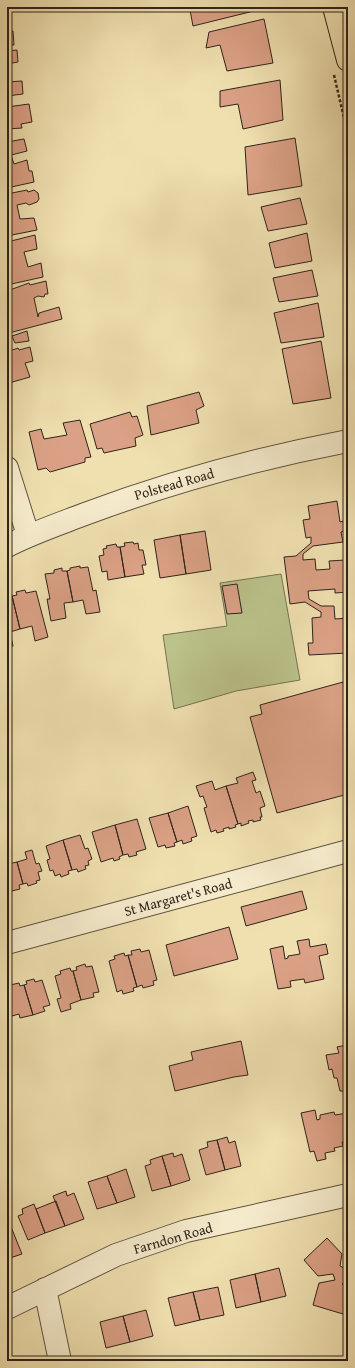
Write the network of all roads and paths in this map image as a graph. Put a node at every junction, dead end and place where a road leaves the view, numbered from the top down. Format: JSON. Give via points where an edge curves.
{"nodes":[{"id":1,"x":334,"y":7,"type":"edge"},
{"id":2,"x":348,"y":60,"type":"edge"},
{"id":3,"x":348,"y":441,"type":"edge"},
{"id":4,"x":7,"y":468,"type":"edge"},
{"id":5,"x":28,"y":535,"type":"junction"},
{"id":6,"x":7,"y":546,"type":"edge"},
{"id":7,"x":348,"y":851,"type":"edge"},
{"id":8,"x":7,"y":943,"type":"edge"},
{"id":9,"x":348,"y":1195,"type":"edge"},
{"id":10,"x":44,"y":1289,"type":"junction"},
{"id":11,"x":7,"y":1308,"type":"edge"},
{"id":12,"x":60,"y":1361,"type":"edge"}],
"edges":[{"from":1,"to":2,"type":"main road"},
{"from":3,"to":5,"type":"street","name":"Polstead Road","via":[[206,474],[127,498]]},
{"from":4,"to":5,"type":"street"},
{"from":5,"to":6,"type":"street","name":"Polstead Road"},
{"from":7,"to":8,"type":"street","name":"St Margaret's Road"},
{"from":9,"to":10,"type":"street","name":"Farndon Road","via":[[186,1231],[116,1255]]},
{"from":10,"to":11,"type":"street","name":"Farndon Road"},
{"from":10,"to":12,"type":"street"}]}
